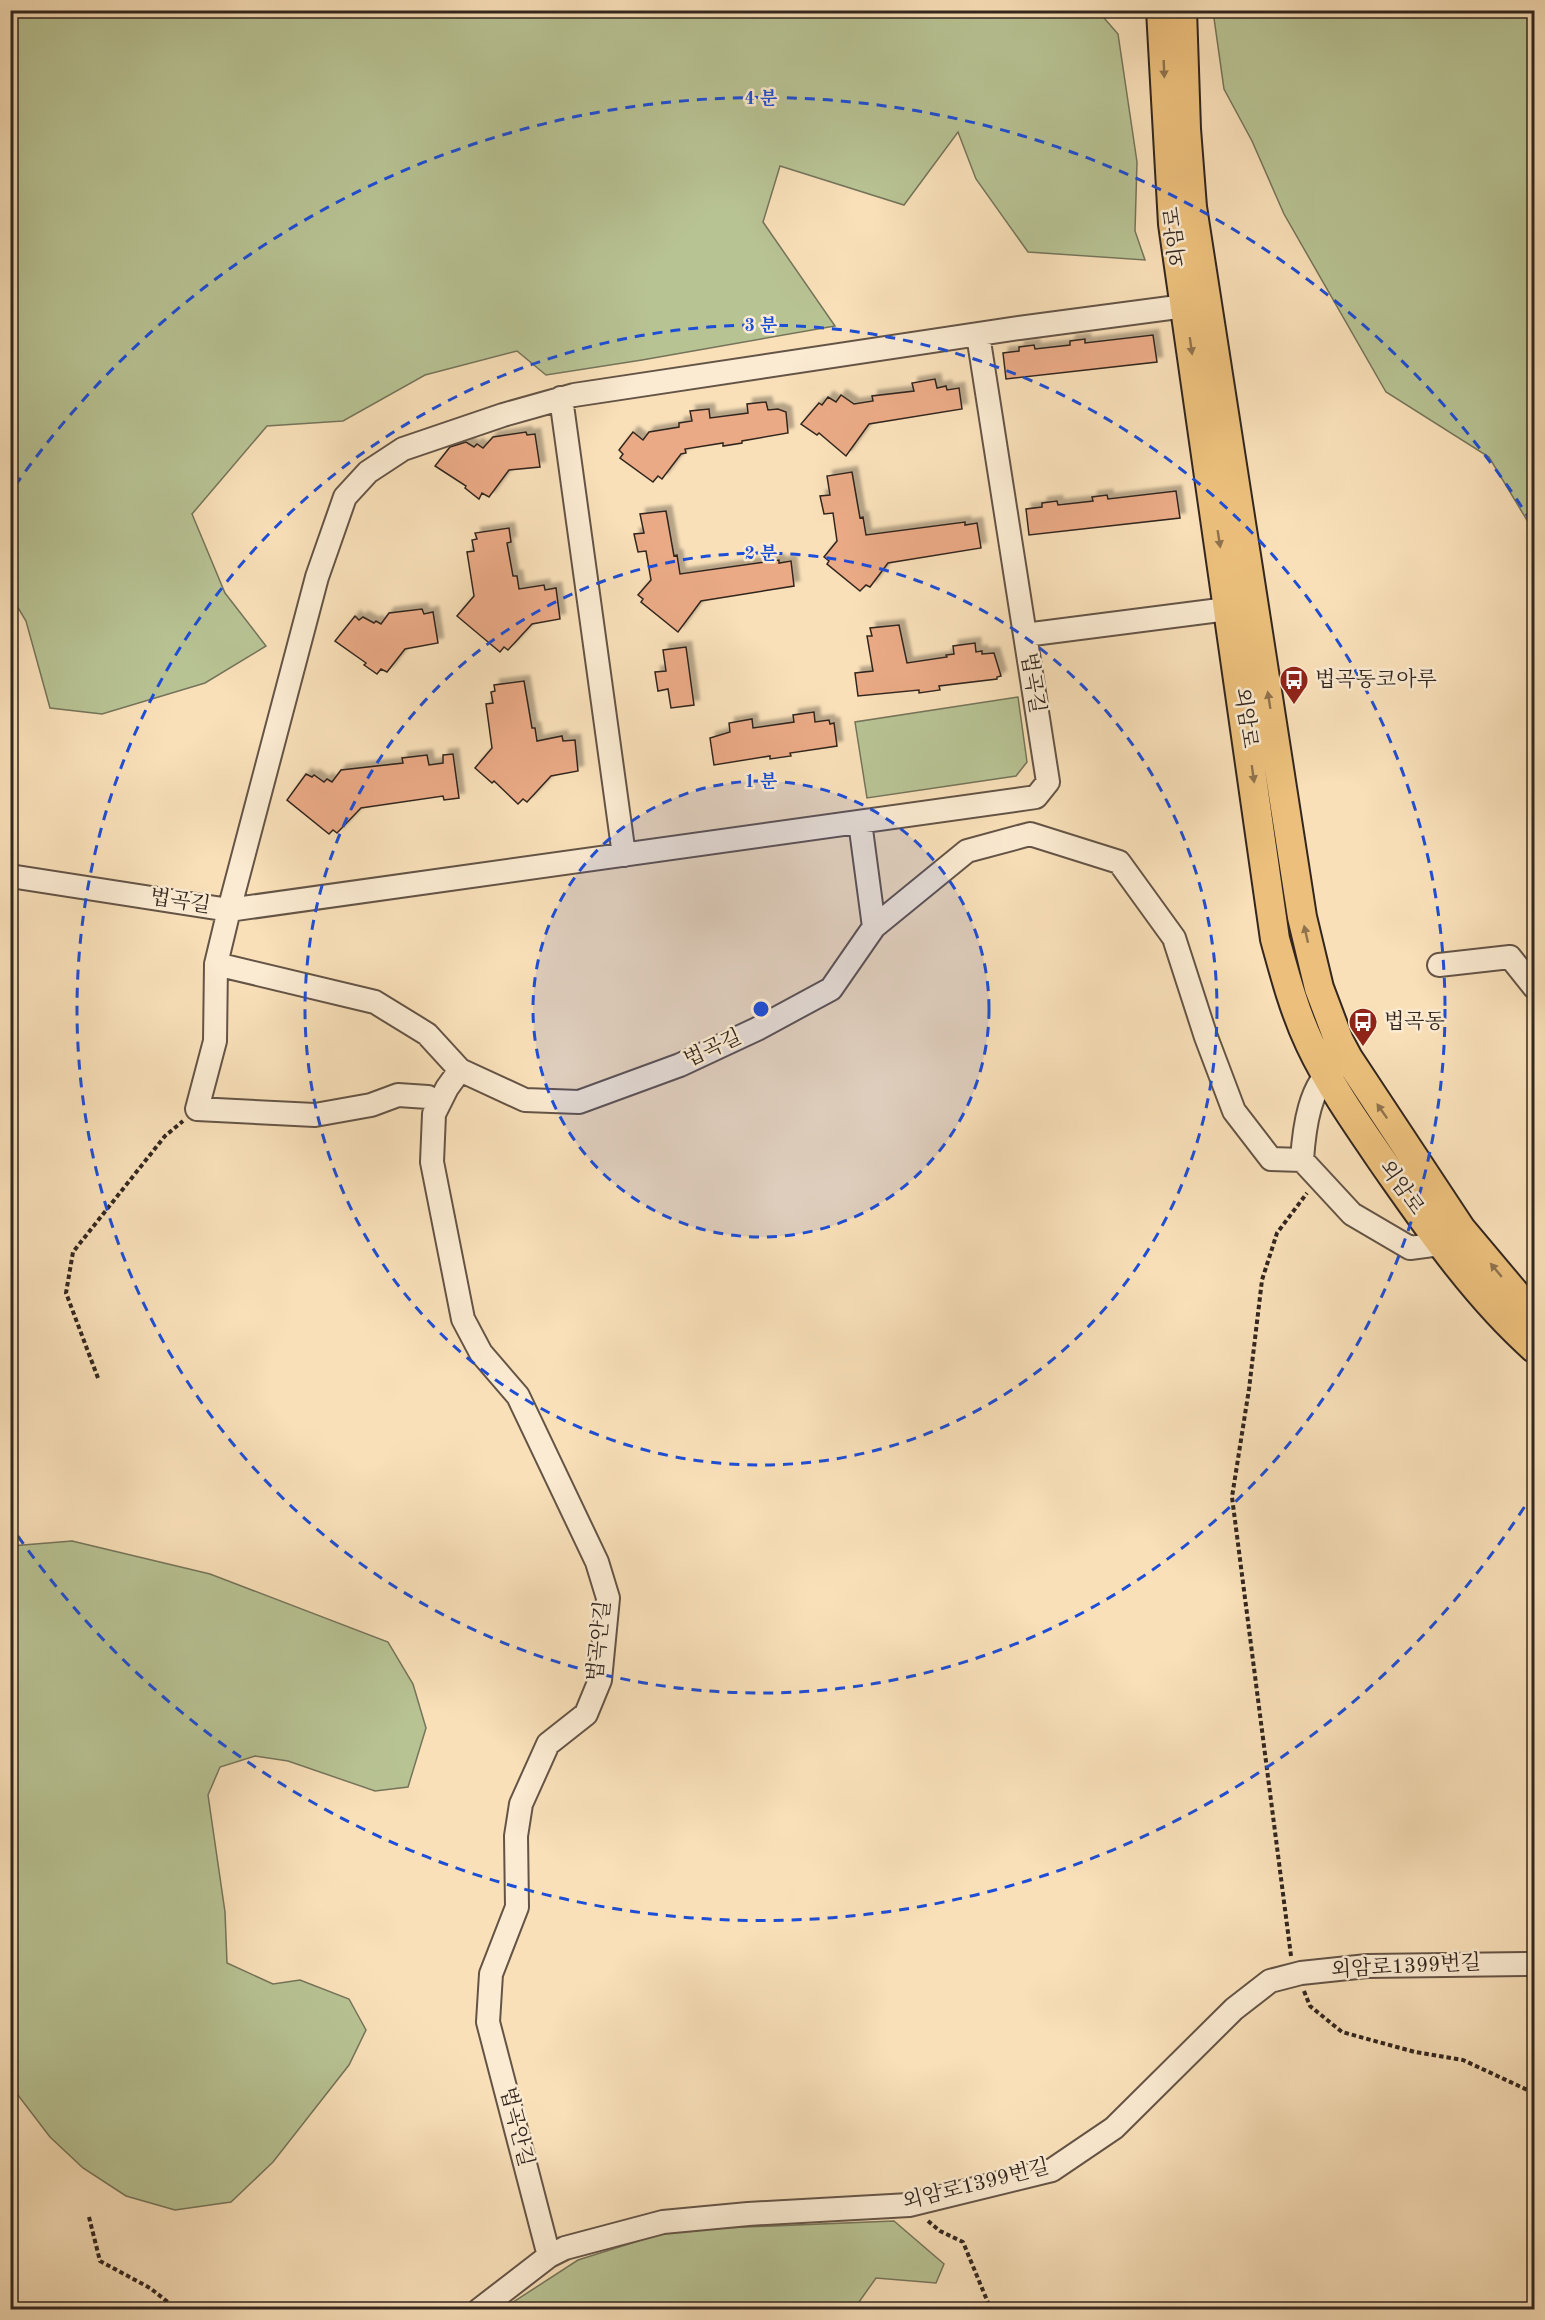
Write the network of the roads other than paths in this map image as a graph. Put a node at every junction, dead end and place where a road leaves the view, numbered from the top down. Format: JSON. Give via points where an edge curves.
{"nodes":[{"id":1,"x":1161,"y":10,"type":"edge"},
{"id":2,"x":1182,"y":10,"type":"edge"},
{"id":3,"x":1185,"y":306,"type":"junction"},
{"id":4,"x":978,"y":334,"type":"junction"},
{"id":5,"x":561,"y":398,"type":"junction"},
{"id":6,"x":1242,"y":608,"type":"junction"},
{"id":7,"x":1025,"y":635,"type":"junction"},
{"id":8,"x":860,"y":822,"type":"junction"},
{"id":9,"x":624,"y":855,"type":"junction"},
{"id":10,"x":10,"y":876,"type":"edge"},
{"id":11,"x":229,"y":910,"type":"junction"},
{"id":12,"x":874,"y":927,"type":"junction"},
{"id":13,"x":216,"y":964,"type":"junction"},
{"id":14,"x":1439,"y":965,"type":"dead end"},
{"id":15,"x":1534,"y":987,"type":"edge"},
{"id":16,"x":1337,"y":1065,"type":"junction"},
{"id":17,"x":460,"y":1070,"type":"junction"},
{"id":18,"x":440,"y":1104,"type":"junction"},
{"id":19,"x":1302,"y":1161,"type":"junction"},
{"id":20,"x":1451,"y":1236,"type":"junction"},
{"id":21,"x":1534,"y":1313,"type":"edge"},
{"id":22,"x":1534,"y":1348,"type":"edge"},
{"id":23,"x":1534,"y":1964,"type":"edge"},
{"id":24,"x":549,"y":2256,"type":"junction"},
{"id":25,"x":479,"y":2310,"type":"edge"}],
"edges":[{"from":1,"to":3,"type":"main road","name":"외암로","one_way":true,"via":[[1173,224]]},
{"from":2,"to":6,"type":"main road","name":"외암로","via":[[1192,207]]},
{"from":3,"to":4,"type":"street"},
{"from":3,"to":6,"type":"main road","name":"외암로","one_way":true},
{"from":4,"to":5,"type":"street"},
{"from":4,"to":7,"type":"street"},
{"from":5,"to":9,"type":"street"},
{"from":5,"to":11,"type":"street","via":[[403,449],[369,472],[345,497],[317,578]]},
{"from":6,"to":7,"type":"street","name":"법곡길"},
{"from":6,"to":16,"type":"main road","name":"외암로","via":[[1302,917],[1319,988],[1339,1041]]},
{"from":7,"to":8,"type":"street","name":"법곡길","via":[[1048,782],[1036,796]]},
{"from":8,"to":9,"type":"street","name":"법곡길"},
{"from":8,"to":12,"type":"street"},
{"from":9,"to":11,"type":"street","name":"법곡길"},
{"from":10,"to":11,"type":"street","name":"법곡길"},
{"from":11,"to":13,"type":"street","name":"법곡길"},
{"from":12,"to":17,"type":"street","name":"법곡길","via":[[831,989],[680,1065],[579,1101],[525,1100]]},
{"from":12,"to":19,"type":"street","name":"법곡길","via":[[967,851],[1030,834],[1119,862],[1174,938],[1234,1111],[1271,1159]]},
{"from":13,"to":17,"type":"street","name":"법곡길","via":[[375,1002],[427,1034]]},
{"from":13,"to":18,"type":"street","via":[[215,1041],[197,1109],[315,1115],[370,1105],[398,1095],[428,1097]]},
{"from":14,"to":15,"type":"street","via":[[1510,957]]},
{"from":16,"to":19,"type":"street","via":[[1318,1086],[1304,1129]]},
{"from":16,"to":20,"type":"main road","name":"외암로"},
{"from":17,"to":18,"type":"street","name":"법곡안길"},
{"from":18,"to":24,"type":"street","name":"법곡안길","via":[[434,1114],[432,1162],[463,1319],[482,1353],[518,1396],[597,1562],[608,1598],[597,1688],[586,1714],[549,1744],[521,1804],[516,1836],[518,1907],[491,1974],[488,2022]]},
{"from":19,"to":20,"type":"street","via":[[1352,1214],[1410,1248]]},
{"from":21,"to":20,"type":"main road","name":"외암로","one_way":true},
{"from":20,"to":22,"type":"main road","name":"외암로","via":[[1503,1320]]},
{"from":23,"to":24,"type":"street","name":"외암로1399번길","via":[[1367,1966],[1270,1981],[1234,2008],[1114,2128],[1052,2170],[909,2205],[663,2222],[565,2248]]},
{"from":24,"to":25,"type":"street","name":"외암로1399번길"}]}
